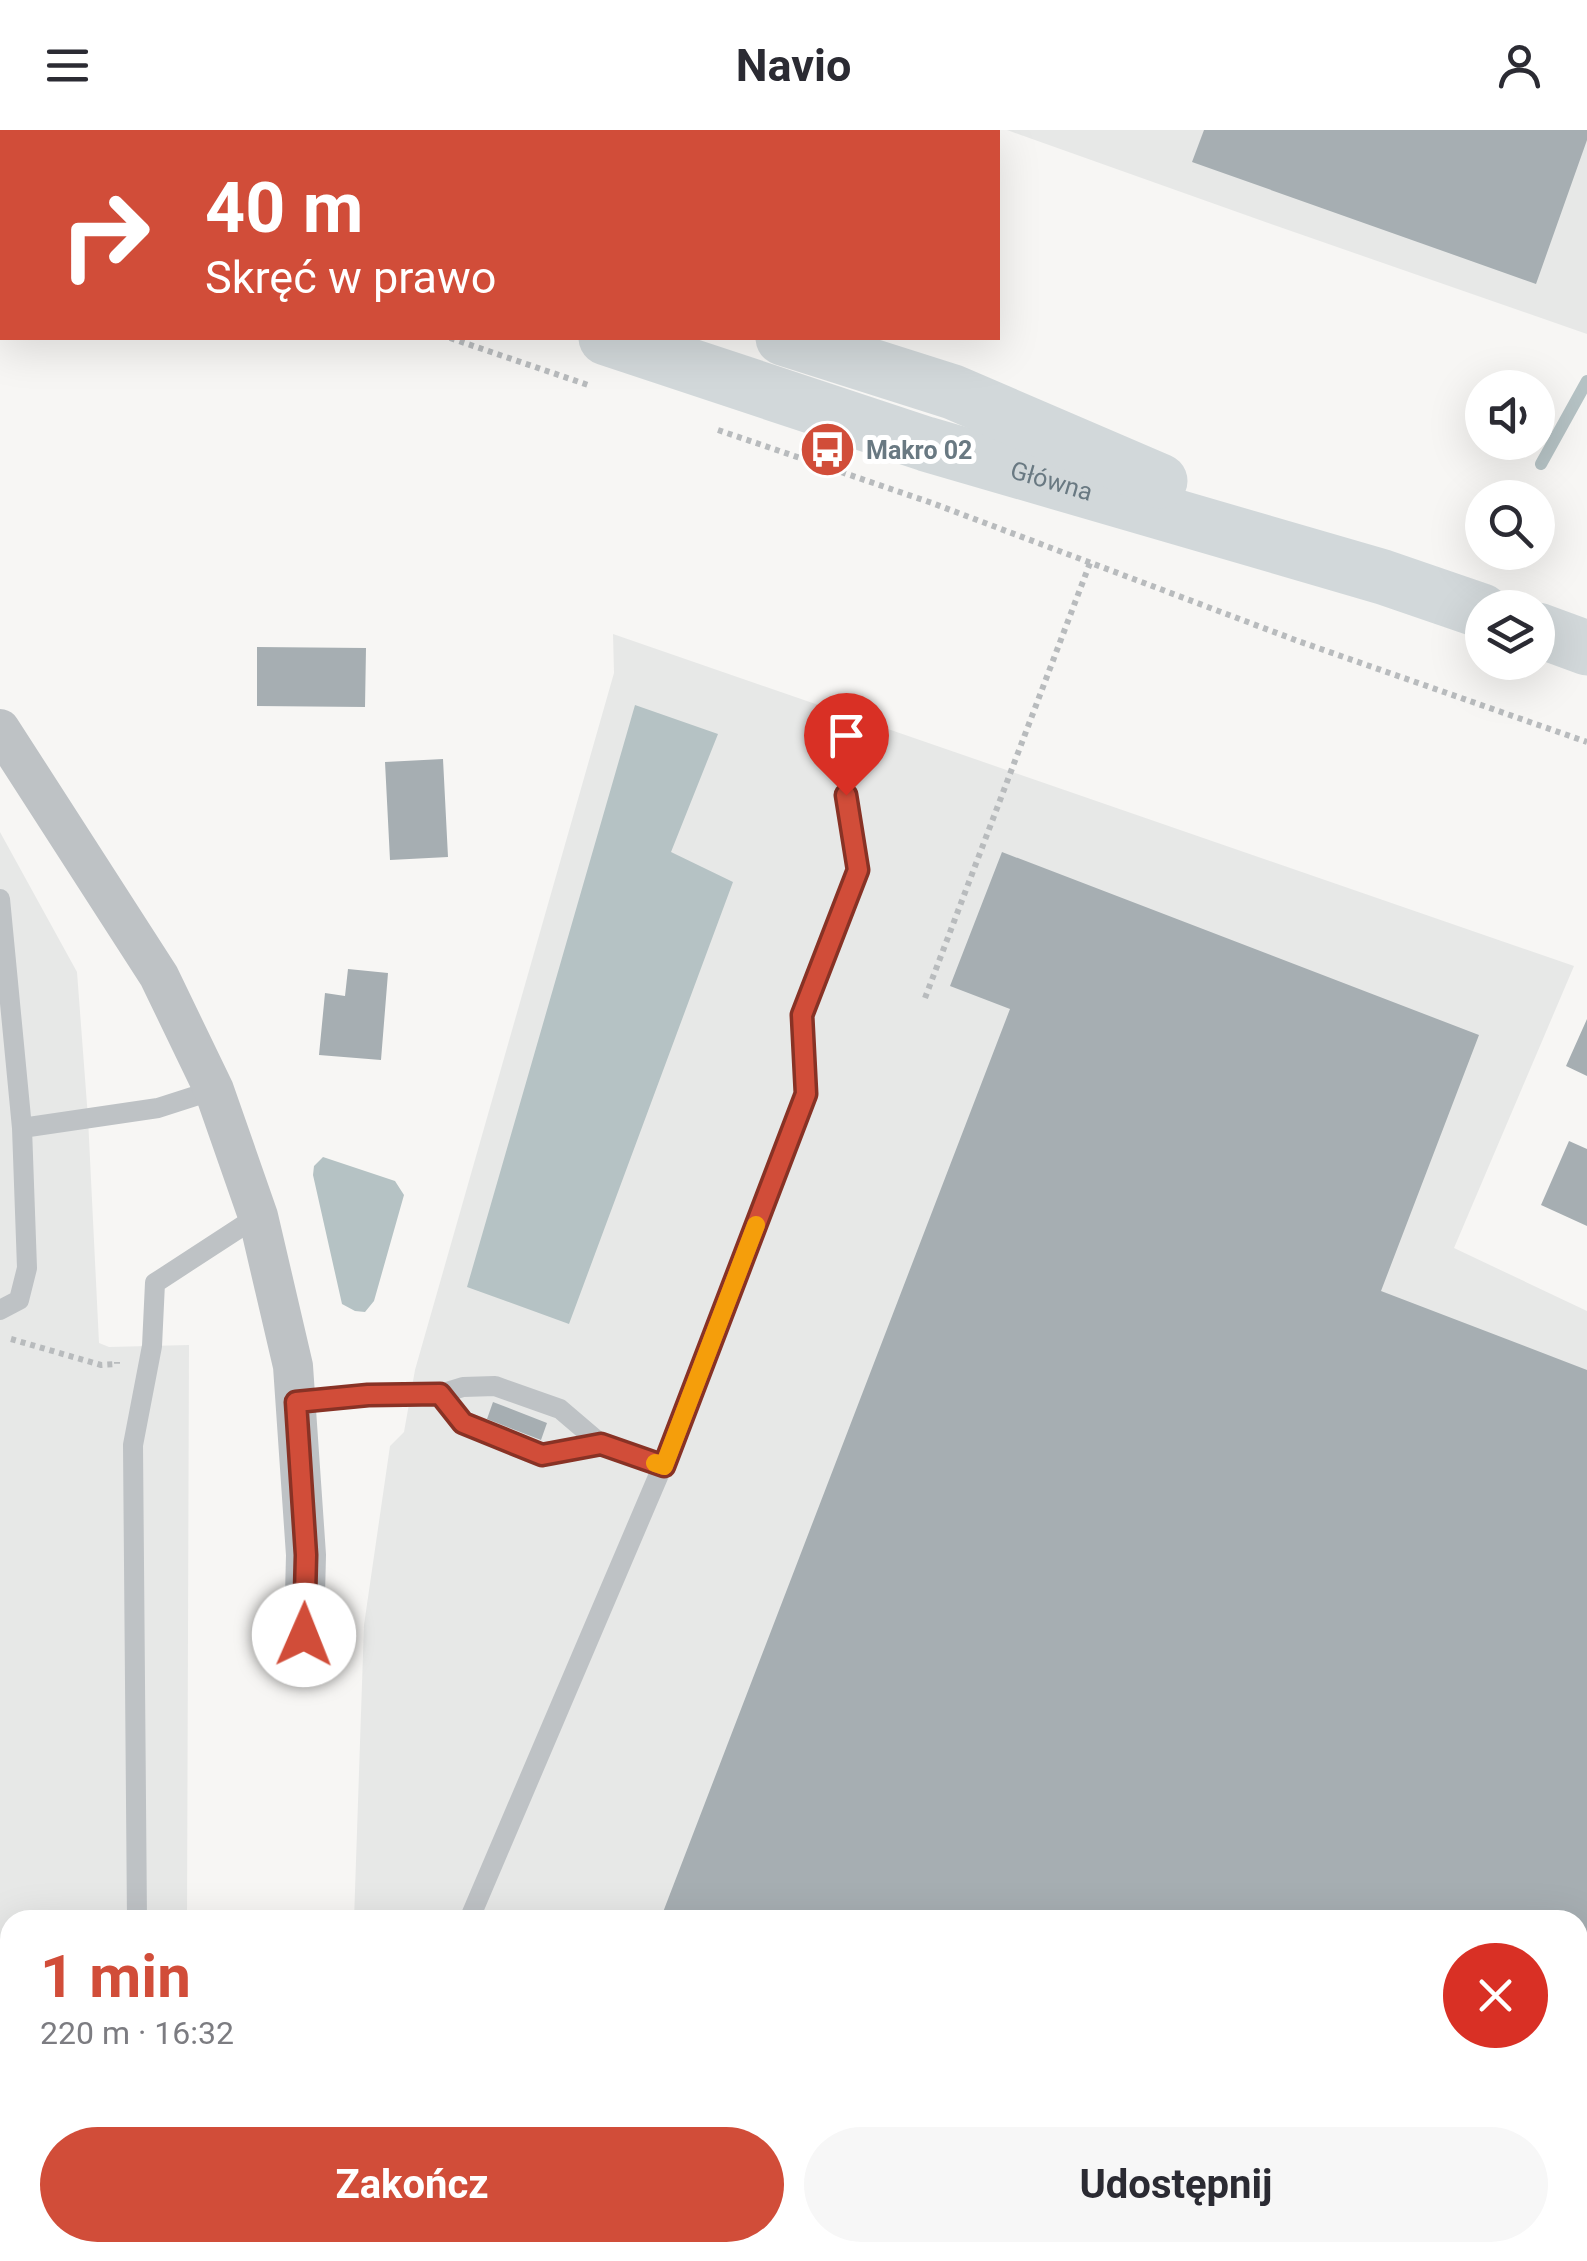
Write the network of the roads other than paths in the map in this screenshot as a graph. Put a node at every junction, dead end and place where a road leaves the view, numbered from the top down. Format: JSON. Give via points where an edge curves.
{"nodes":[{"id":1,"x":790,"y":340,"type":"edge"},
{"id":2,"x":602,"y":363,"type":"edge"},
{"id":3,"x":1384,"y":577,"type":"junction"},
{"id":4,"x":1465,"y":605,"type":"edge"},
{"id":5,"x":1555,"y":636,"type":"edge"},
{"id":6,"x":1587,"y":648,"type":"edge"},
{"id":7,"x":0,"y":729,"type":"edge"},
{"id":8,"x":846,"y":795,"type":"dead end"},
{"id":9,"x":0,"y":899,"type":"edge"},
{"id":10,"x":214,"y":1090,"type":"junction"},
{"id":11,"x":22,"y":1128,"type":"junction"},
{"id":12,"x":258,"y":1216,"type":"junction"},
{"id":13,"x":0,"y":1310,"type":"edge"},
{"id":14,"x":440,"y":1394,"type":"junction"},
{"id":15,"x":296,"y":1402,"type":"junction"},
{"id":16,"x":601,"y":1444,"type":"junction"},
{"id":17,"x":664,"y":1466,"type":"junction"},
{"id":18,"x":304,"y":1635,"type":"dead end"},
{"id":19,"x":136,"y":1910,"type":"edge"},
{"id":20,"x":473,"y":1910,"type":"edge"}],
"edges":[{"from":1,"to":3,"type":"main road","name":"Główna","via":[[953,392]]},
{"from":2,"to":3,"type":"main road","name":"Główna","via":[[926,444]]},
{"from":3,"to":4,"type":"main road","name":"Główna"},
{"from":5,"to":6,"type":"main road"},
{"from":7,"to":10,"type":"street","via":[[159,976]]},
{"from":8,"to":17,"type":"lane","via":[[858,870],[802,1015],[806,1094]]},
{"from":9,"to":11,"type":"lane"},
{"from":10,"to":11,"type":"lane","via":[[158,1108]]},
{"from":10,"to":12,"type":"street"},
{"from":11,"to":13,"type":"lane","via":[[27,1268],[20,1300]]},
{"from":12,"to":15,"type":"street"},
{"from":12,"to":19,"type":"lane","via":[[156,1283],[133,1445]]},
{"from":14,"to":15,"type":"lane"},
{"from":14,"to":16,"type":"lane","via":[[495,1386],[560,1409]]},
{"from":14,"to":16,"type":"lane","via":[[463,1423],[542,1455]]},
{"from":15,"to":18,"type":"street"},
{"from":16,"to":17,"type":"lane"},
{"from":17,"to":20,"type":"lane"}]}
